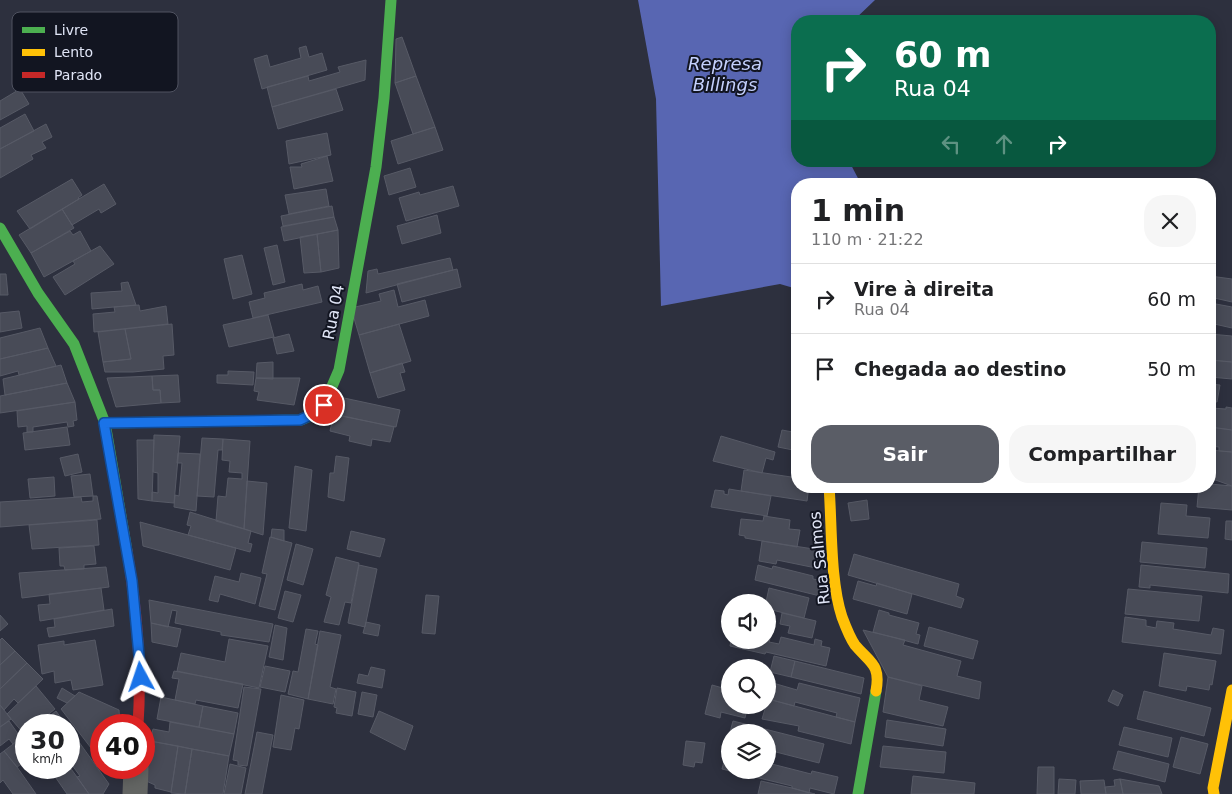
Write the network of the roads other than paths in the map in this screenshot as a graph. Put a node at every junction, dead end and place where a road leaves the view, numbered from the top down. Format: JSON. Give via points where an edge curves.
{"nodes":[{"id":1,"x":391,"y":0,"type":"edge"},
{"id":2,"x":0,"y":228,"type":"edge"},
{"id":3,"x":104,"y":423,"type":"junction"},
{"id":4,"x":830,"y":493,"type":"edge"},
{"id":5,"x":1232,"y":690,"type":"edge"},
{"id":6,"x":139,"y":714,"type":"edge"},
{"id":7,"x":136,"y":779,"type":"edge"},
{"id":8,"x":1211,"y":792,"type":"edge"},
{"id":9,"x":135,"y":794,"type":"edge"},
{"id":10,"x":858,"y":794,"type":"edge"}],
"edges":[{"from":1,"to":3,"type":"street","name":"Rua 04","via":[[376,166],[339,370],[324,405],[300,420]]},
{"from":2,"to":3,"type":"street","via":[[38,293],[74,344]]},
{"from":3,"to":6,"type":"street","via":[[132,581],[141,677]]},
{"from":4,"to":10,"type":"street","name":"Rua Salmos","via":[[836,584],[842,616],[854,644],[872,661],[878,679]]},
{"from":5,"to":8,"type":"street"},
{"from":7,"to":9,"type":"street"}]}
